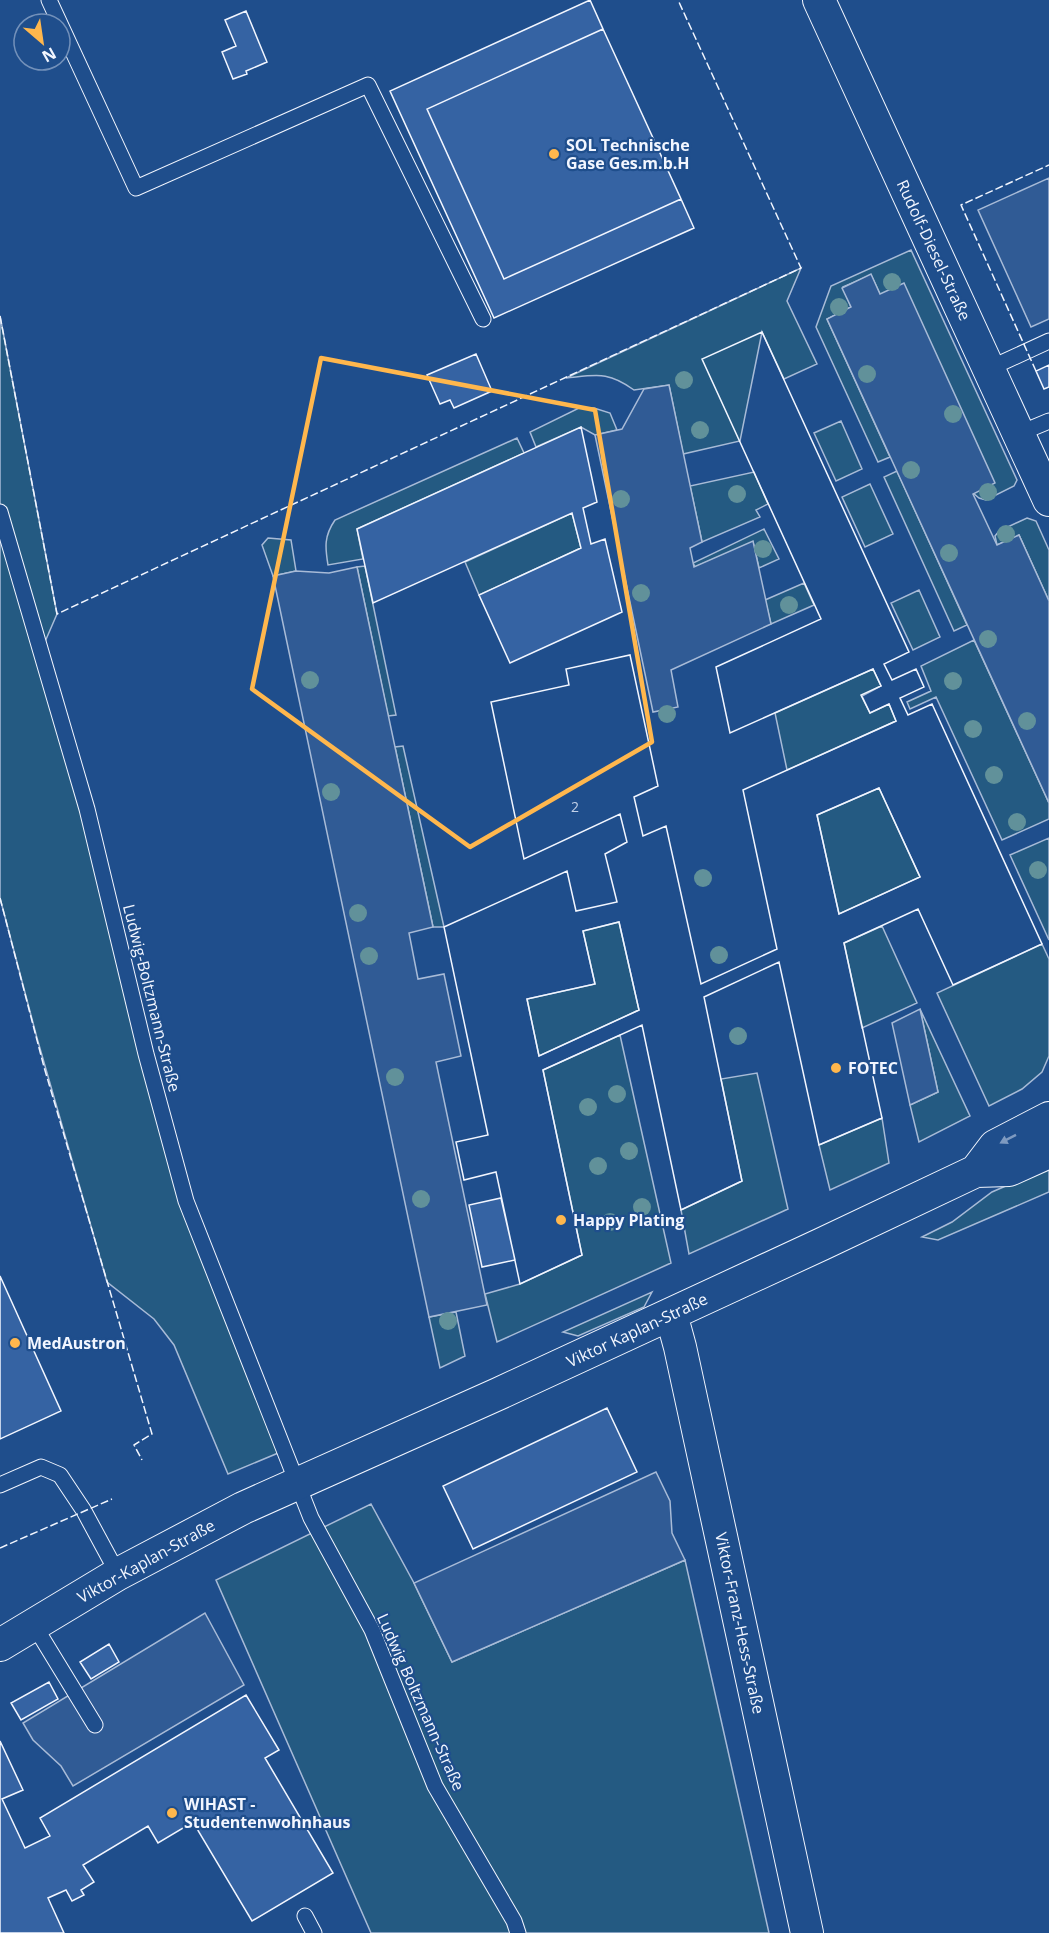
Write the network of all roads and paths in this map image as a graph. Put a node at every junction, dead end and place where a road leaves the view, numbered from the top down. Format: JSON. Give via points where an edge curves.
{"nodes":[{"id":1,"x":49,"y":0,"type":"edge"},
{"id":2,"x":819,"y":0,"type":"edge"},
{"id":3,"x":483,"y":319,"type":"dead end"},
{"id":4,"x":1049,"y":341,"type":"edge"},
{"id":5,"x":988,"y":369,"type":"junction"},
{"id":6,"x":1049,"y":421,"type":"edge"},
{"id":7,"x":1018,"y":435,"type":"junction"},
{"id":8,"x":1049,"y":500,"type":"edge"},
{"id":9,"x":0,"y":512,"type":"edge"},
{"id":10,"x":1049,"y":1118,"type":"edge"},
{"id":11,"x":1049,"y":1152,"type":"edge"},
{"id":12,"x":976,"y":1171,"type":"junction"},
{"id":13,"x":671,"y":1314,"type":"junction"},
{"id":14,"x":296,"y":1484,"type":"junction"},
{"id":15,"x":0,"y":1485,"type":"edge"},
{"id":16,"x":118,"y":1574,"type":"junction"},
{"id":17,"x":34,"y":1625,"type":"junction"},
{"id":18,"x":0,"y":1645,"type":"edge"},
{"id":19,"x":95,"y":1725,"type":"dead end"},
{"id":20,"x":305,"y":1916,"type":"dead end"},
{"id":21,"x":314,"y":1933,"type":"edge"},
{"id":22,"x":518,"y":1933,"type":"edge"},
{"id":23,"x":807,"y":1933,"type":"edge"}],
"edges":[{"from":1,"to":3,"type":"lane","via":[[136,188],[368,85]]},
{"from":2,"to":5,"type":"street","name":"Rudolf-Diesel-Straße"},
{"from":4,"to":5,"type":"lane"},
{"from":5,"to":7,"type":"street","name":"Rudolf-Diesel-Straße"},
{"from":6,"to":7,"type":"lane"},
{"from":7,"to":8,"type":"street","name":"Rudolf-Diesel-Straße"},
{"from":9,"to":14,"type":"lane","name":"Ludwig-Boltzmann-Straße","via":[[87,808],[186,1201]]},
{"from":10,"to":12,"type":"street","name":"Viktor Kaplan-Straße","one_way":true,"via":[[995,1146]]},
{"from":11,"to":12,"type":"street","name":"Viktor Kaplan-Straße","via":[[1009,1170]]},
{"from":12,"to":13,"type":"street","name":"Viktor Kaplan-Straße"},
{"from":13,"to":14,"type":"street","name":"Viktor Kaplan-Straße"},
{"from":13,"to":23,"type":"street","name":"Viktor-Franz-Hess-Straße"},
{"from":14,"to":16,"type":"street","name":"Viktor-Kaplan-Straße"},
{"from":14,"to":22,"type":"lane","name":"Ludwig Boltzmann-Straße","via":[[372,1630],[435,1786]]},
{"from":15,"to":16,"type":"lane","via":[[41,1467],[60,1476],[84,1510]]},
{"from":16,"to":17,"type":"street","name":"Viktor-Kaplan-Straße"},
{"from":17,"to":18,"type":"street","name":"Viktor-Kaplan-Straße"},
{"from":17,"to":19,"type":"lane"},
{"from":20,"to":21,"type":"lane"}]}
